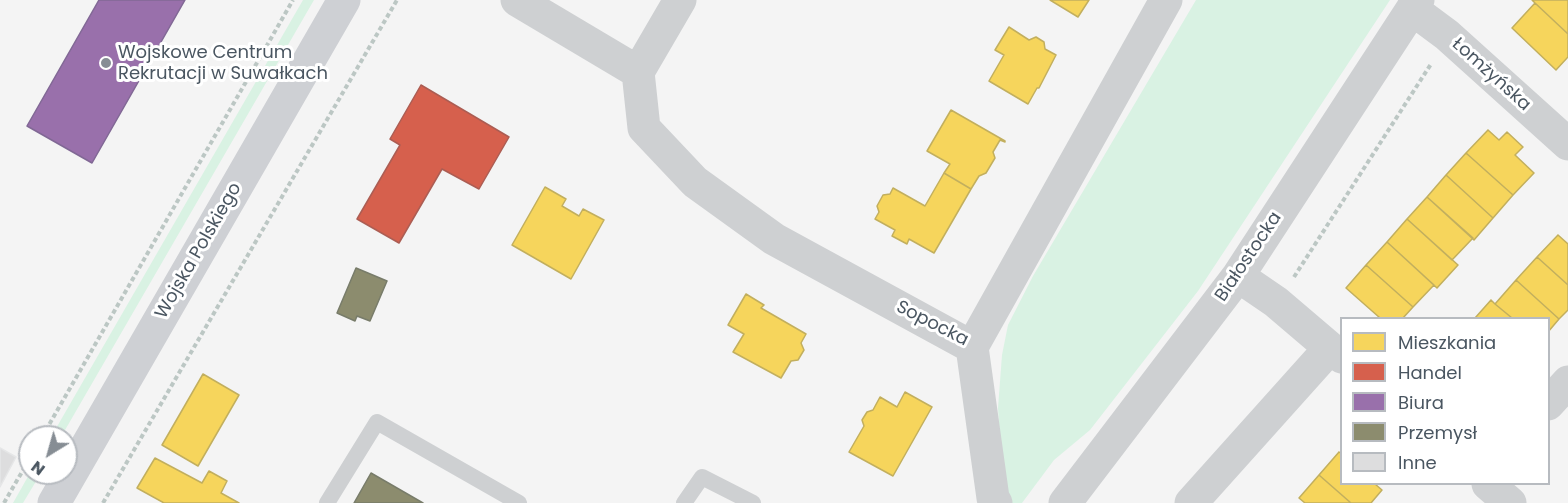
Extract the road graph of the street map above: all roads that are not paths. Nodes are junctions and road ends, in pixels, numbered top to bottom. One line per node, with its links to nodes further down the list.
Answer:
1 (344, 0): 14 (street, Wojska Polskiego)
2 (517, 0): 6 (street)
3 (680, 0): 6 (street)
4 (1166, 0): 9 (street, Sopocka)
5 (1415, 5): 7 (street, Łomżyńska); 8 (street, Białostocka)
6 (638, 72): 9 (street, Sopocka)
7 (1568, 144)
8 (1238, 276): 10 (street); 20 (street, Białostocka)
9 (972, 347): 19 (street)
10 (1336, 352): 21 (street)
11 (1568, 382): 12 (street)
12 (1550, 402)
13 (1490, 485): 22 (street)
14 (54, 503)
15 (327, 503): 16 (lane)
16 (519, 503)
17 (684, 503): 18 (lane)
18 (753, 503)
19 (996, 503)
20 (1065, 503)
21 (1191, 503)
22 (1510, 503)

